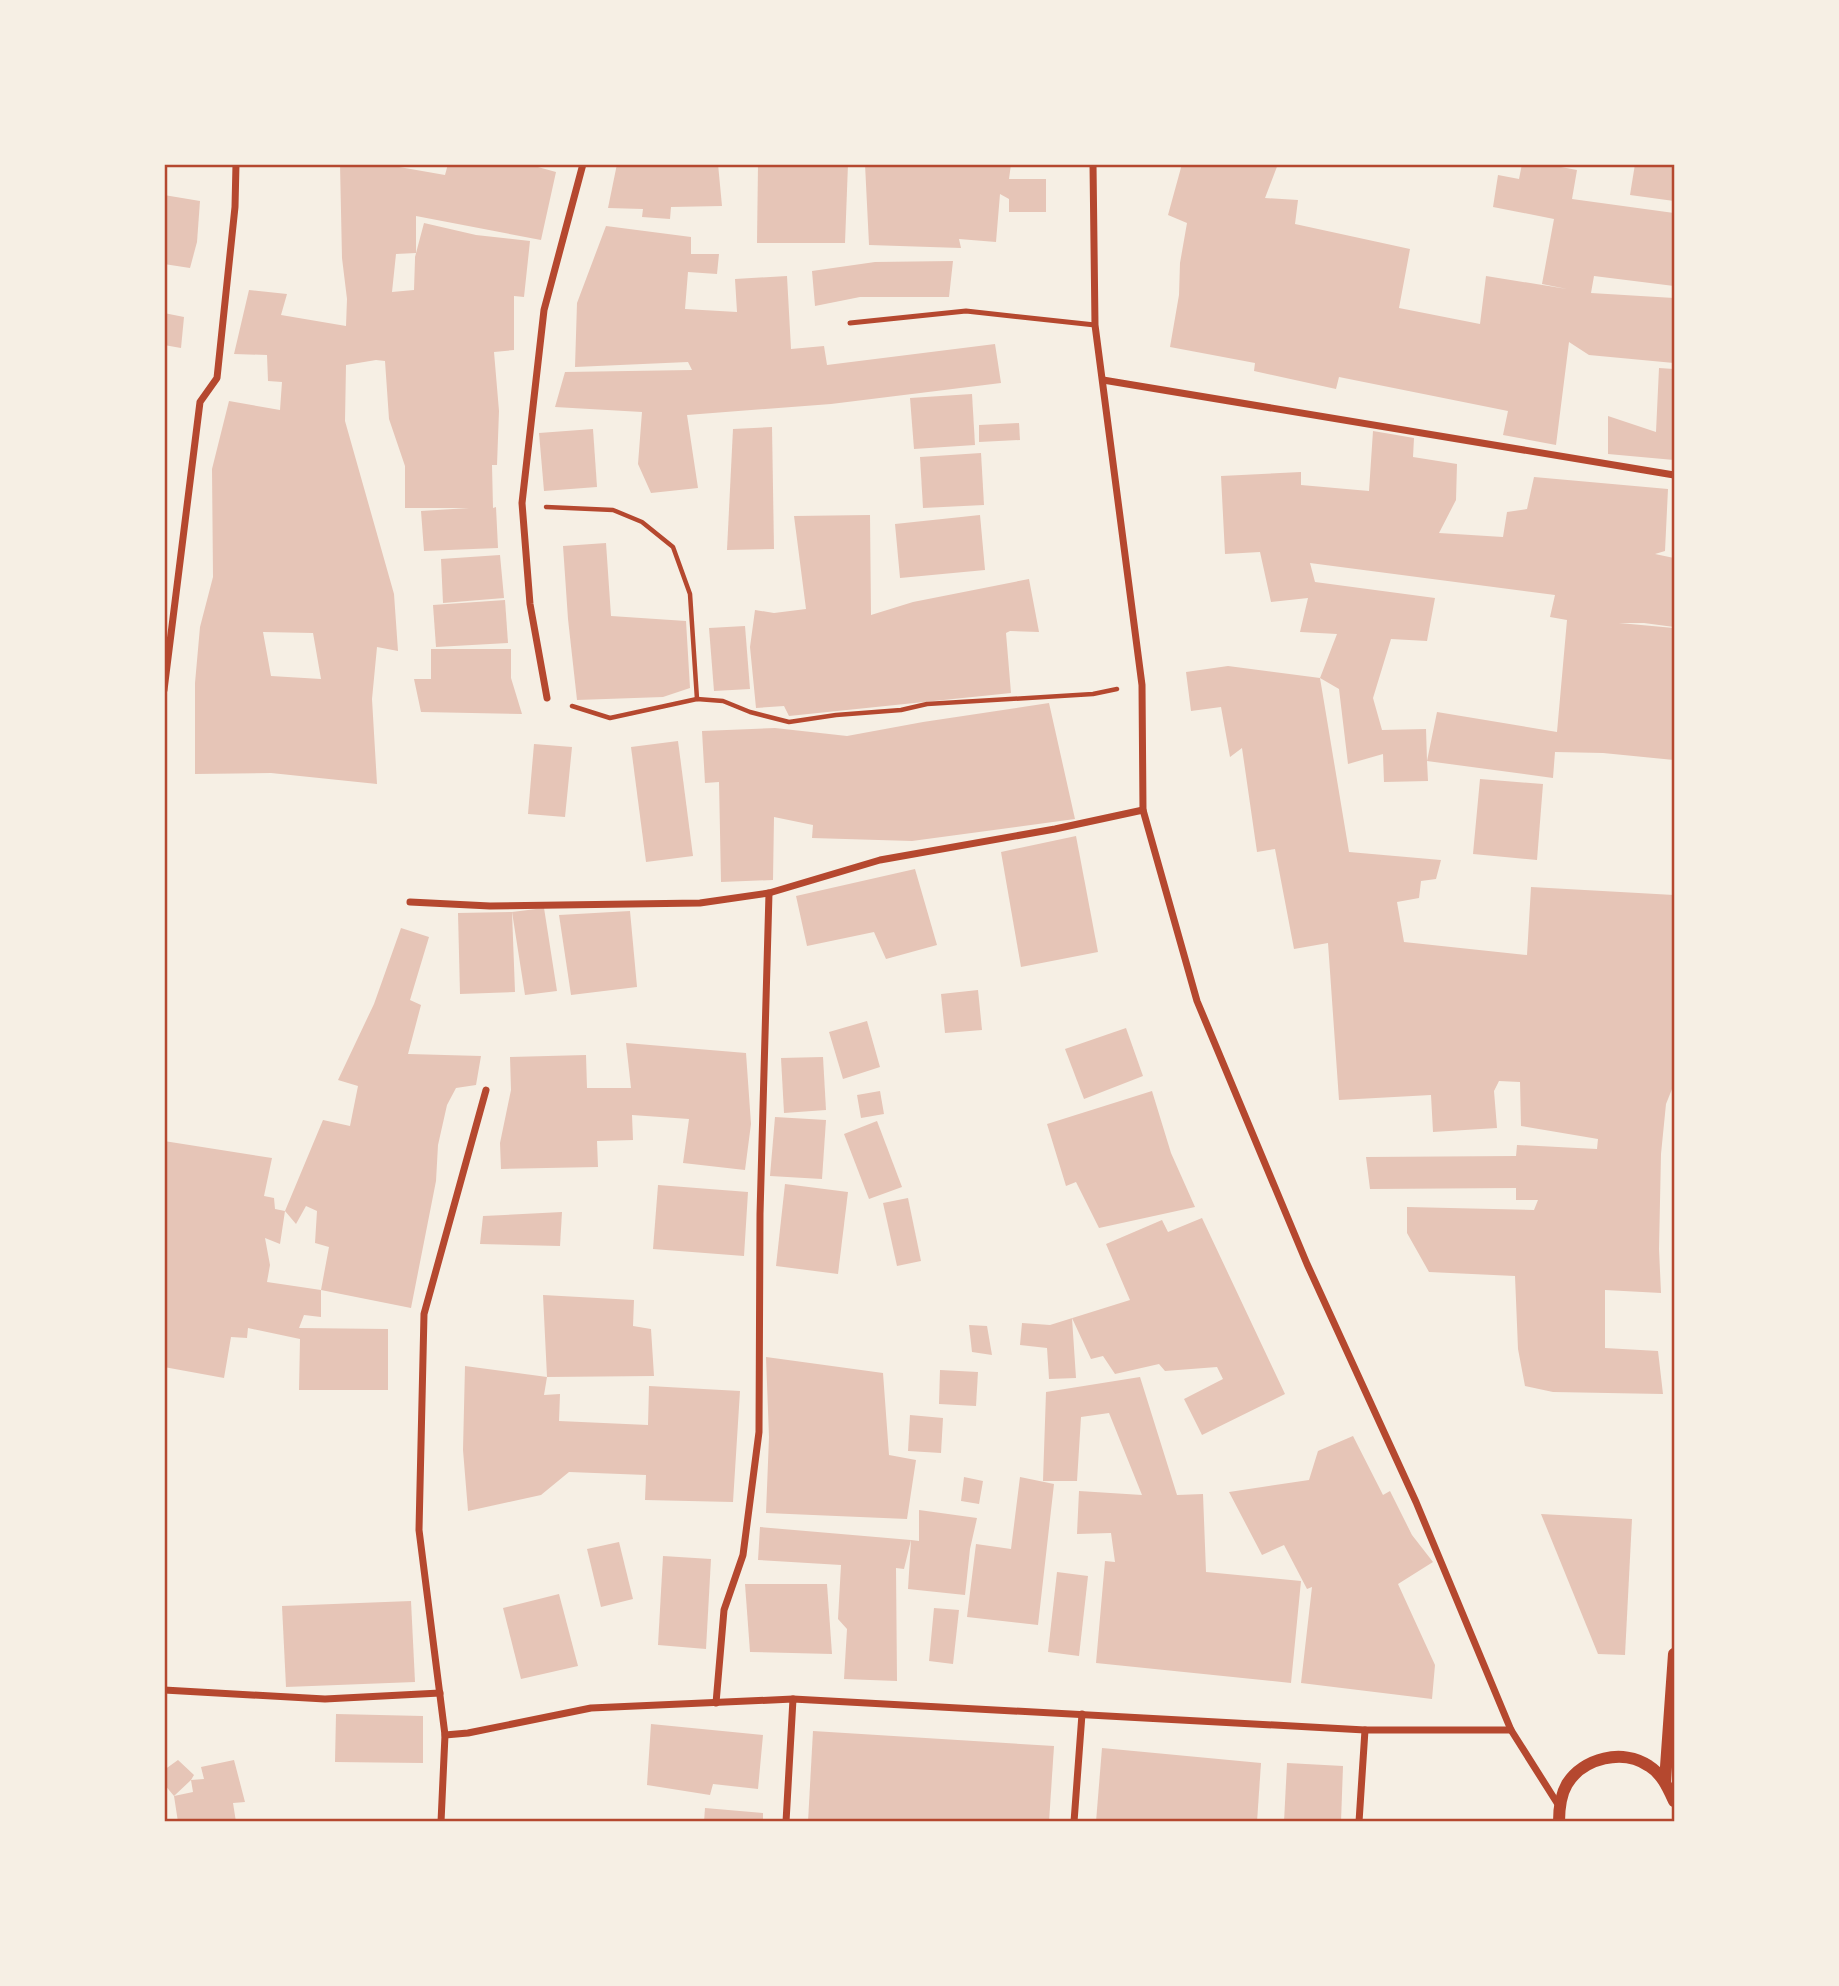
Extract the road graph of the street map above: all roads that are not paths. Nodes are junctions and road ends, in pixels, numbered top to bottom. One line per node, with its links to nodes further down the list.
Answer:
1 (236, 164): 8 (street)
2 (583, 164): 9 (street)
3 (1093, 164): 5 (street)
4 (850, 323): 5 (lane)
5 (1095, 325): 6 (street)
6 (1103, 380): 7 (street); 10 (street)
7 (1675, 475)
8 (164, 690)
9 (547, 698)
10 (1143, 810): 11 (street); 21 (street)
11 (769, 893): 12 (street); 18 (street)
12 (410, 902)
13 (486, 1090): 16 (street)
14 (1675, 1654): 23 (street)
15 (164, 1690): 16 (street)
16 (440, 1693): 22 (street)
17 (793, 1699): 18 (street); 19 (street); 27 (street)
18 (716, 1703): 22 (street)
19 (1082, 1714): 20 (street); 28 (street)
20 (1365, 1730): 21 (street); 29 (street)
21 (1511, 1730): 25 (street)
22 (445, 1735): 26 (street)
23 (1665, 1781): 24 (street); 25 (street)
24 (1675, 1801)
25 (1559, 1806): 30 (street)
26 (441, 1822)
27 (786, 1822)
28 (1074, 1822)
29 (1359, 1822)
30 (1559, 1822)

